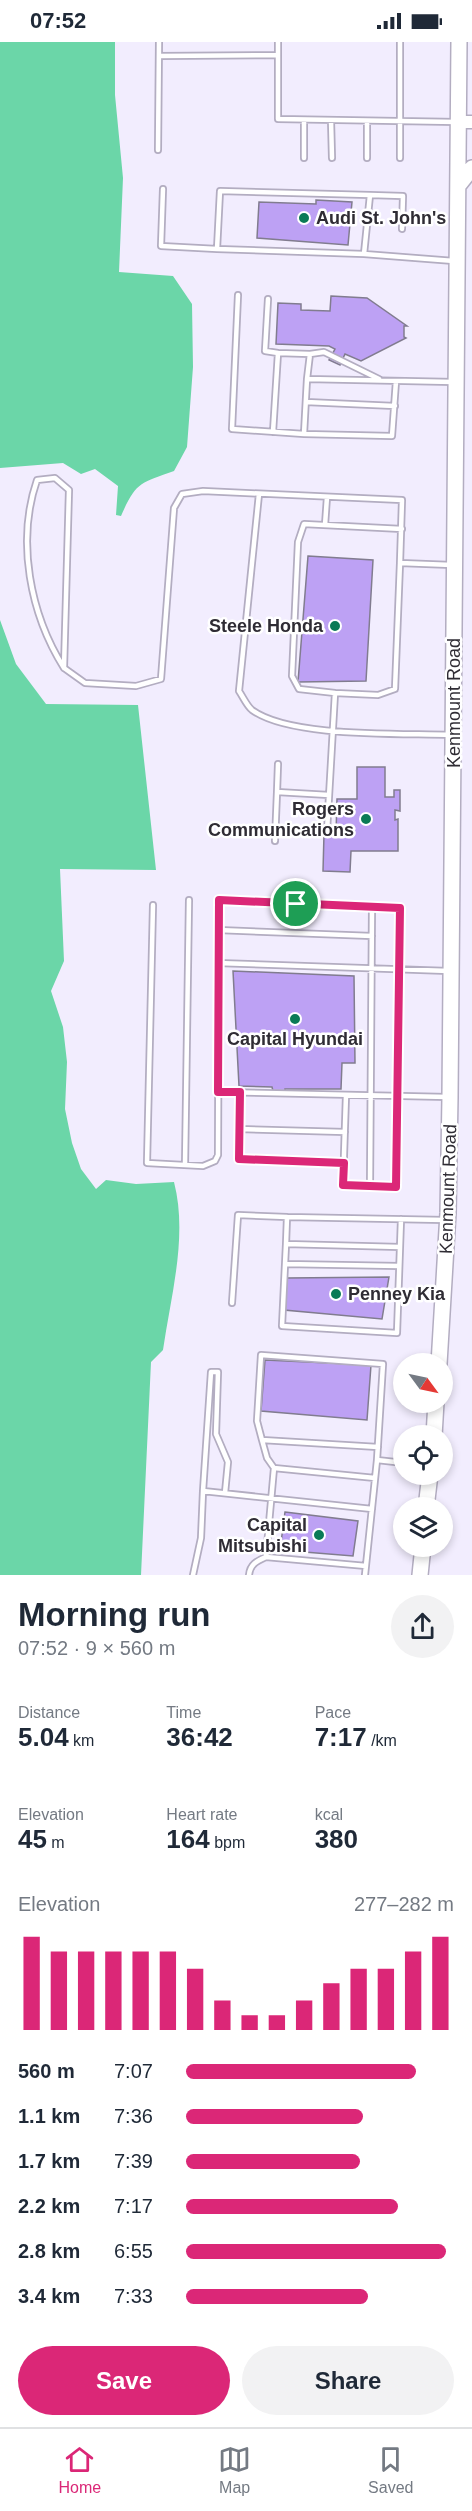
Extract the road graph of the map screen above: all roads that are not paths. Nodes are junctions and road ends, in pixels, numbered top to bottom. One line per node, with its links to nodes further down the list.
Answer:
1 (159, 42): 6 (lane)
2 (278, 42): 5 (lane)
3 (400, 42): 12 (lane)
4 (459, 42): 7 (main road, Kenmount Road)
5 (278, 55): 6 (lane); 9 (lane)
6 (159, 56): 14 (lane)
7 (459, 65): 8 (main road); 13 (main road, Kenmount Road)
8 (472, 81)
9 (304, 120): 10 (lane); 15 (lane)
10 (331, 120): 11 (lane); 16 (lane)
11 (367, 121): 12 (lane); 17 (lane)
12 (401, 122): 13 (lane); 18 (lane)
13 (465, 122): 20 (main road, Kenmount Road)
14 (158, 150)
15 (304, 158)
16 (332, 158)
17 (367, 158)
18 (400, 158)
19 (472, 168): 20 (main road)
20 (458, 186): 26 (main road, Kenmount Road)
21 (163, 189): 24 (lane)
22 (370, 195): 23 (lane); 24 (lane); 25 (lane)
23 (402, 229)
24 (217, 249): 25 (lane)
25 (364, 254): 26 (lane)
26 (457, 261): 34 (main road, Kenmount Road)
27 (238, 295): 37 (lane)
28 (268, 299): 29 (lane)
29 (278, 353): 30 (lane); 37 (lane)
30 (310, 354): 31 (lane); 32 (lane)
31 (307, 379): 32 (lane); 35 (lane)
32 (381, 381): 33 (lane)
33 (396, 381): 34 (lane); 36 (lane)
34 (456, 382): 44 (main road, Kenmount Road)
35 (306, 402): 36 (lane); 38 (lane)
36 (395, 406): 38 (lane)
37 (273, 432): 38 (lane)
38 (304, 434)
39 (259, 494): 40 (lane); 45 (lane); 47 (lane)
40 (327, 497): 41 (lane); 42 (lane)
41 (325, 525): 42 (lane); 46 (lane)
42 (402, 529): 43 (lane)
43 (400, 563): 44 (lane); 46 (lane)
44 (455, 565): 48 (main road, Kenmount Road)
45 (64, 668): 45 (lane)
46 (335, 693): 47 (lane)
47 (333, 730): 48 (lane); 51 (lane)
48 (454, 735): 62 (main road, Kenmount Road)
49 (278, 764): 50 (lane)
50 (277, 792): 51 (lane); 53 (lane)
51 (329, 795): 52 (lane)
52 (327, 831)
53 (275, 841)
54 (189, 900): 72 (lane)
55 (153, 905): 72 (lane)
56 (372, 907): 57 (lane); 58 (lane); 61 (lane)
57 (218, 930): 58 (lane); 59 (lane)
58 (372, 936): 60 (lane)
59 (217, 963): 60 (lane); 63 (lane)
60 (371, 968): 61 (lane); 66 (lane)
61 (399, 969): 62 (lane); 67 (lane)
62 (452, 971): 68 (main road, Kenmount Road)
63 (218, 1092): 64 (lane); 72 (lane)
64 (240, 1092): 65 (lane); 69 (lane)
65 (346, 1095): 66 (lane); 70 (lane)
66 (370, 1095): 67 (lane); 73 (lane)
67 (399, 1096): 68 (lane); 73 (lane)
68 (450, 1097): 76 (main road, Kenmount Road)
69 (239, 1129): 70 (lane); 71 (lane)
70 (345, 1132): 71 (lane)
71 (344, 1163): 73 (lane)
72 (185, 1165)
73 (370, 1186)
74 (287, 1216): 75 (lane); 77 (lane); 81 (lane)
75 (401, 1219): 76 (lane); 78 (lane)
76 (447, 1220): 82 (main road, Kenmount Road)
77 (286, 1244): 78 (lane); 79 (lane)
78 (400, 1247): 80 (lane)
79 (285, 1264): 80 (lane); 80 (lane)
80 (399, 1266)
81 (232, 1303)
82 (440, 1353)
83 (262, 1440): 84 (lane); 84 (lane); 87 (lane)
84 (378, 1447): 85 (lane)
85 (377, 1460): 86 (lane); 88 (lane)
86 (393, 1462)
87 (274, 1467): 88 (lane); 91 (lane)
88 (375, 1478): 92 (lane)
89 (203, 1491): 90 (lane); 90 (lane); 96 (lane)
90 (225, 1493): 91 (lane)
91 (271, 1498): 92 (lane); 93 (lane)
92 (372, 1509): 95 (lane)
93 (266, 1557): 95 (lane); 97 (lane)
94 (422, 1557): 99 (main road)
95 (366, 1566): 98 (lane)
96 (193, 1575)
97 (249, 1575)
98 (365, 1575)
99 (420, 1575)

